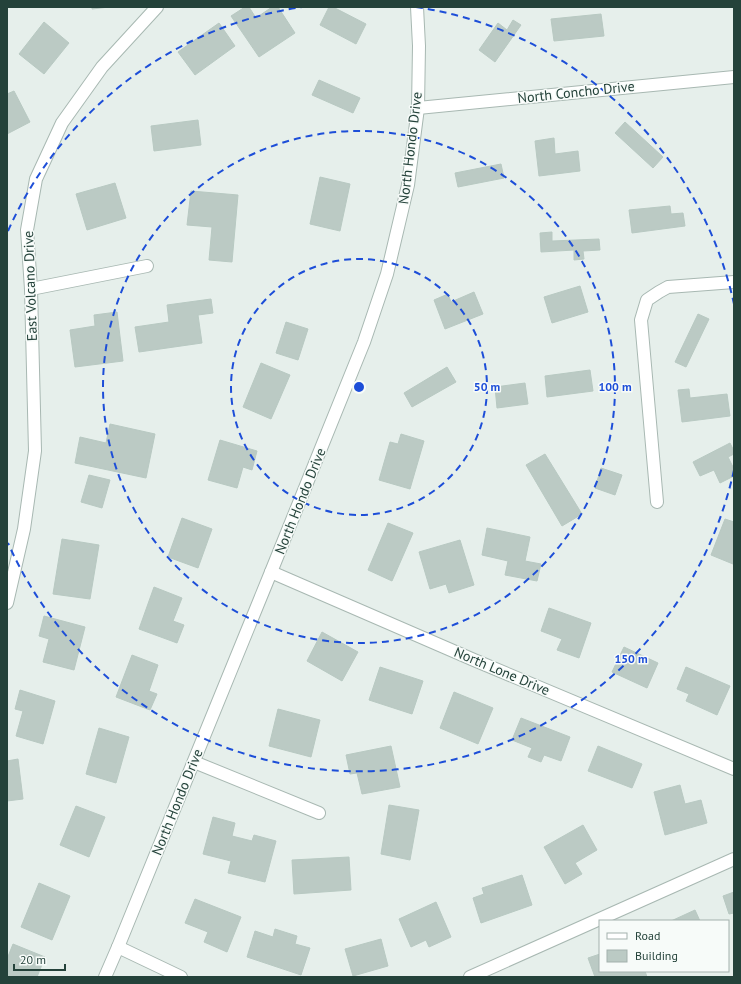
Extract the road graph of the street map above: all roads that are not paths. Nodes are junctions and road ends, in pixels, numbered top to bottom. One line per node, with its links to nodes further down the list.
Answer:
1 (157, 7): 7 (street, East Volcano Drive)
2 (417, 7): 4 (street, North Hondo Drive)
3 (734, 77): 4 (street, North Concho Drive)
4 (418, 108): 9 (street, North Hondo Drive)
5 (147, 266): 7 (street)
6 (734, 282): 8 (street)
7 (31, 289): 10 (street, East Volcano Drive)
8 (657, 502)
9 (271, 572): 11 (street, North Hondo Drive); 12 (street, North Lone Drive)
10 (7, 603)
11 (194, 762): 13 (street); 15 (street, North Hondo Drive)
12 (734, 769)
13 (319, 813)
14 (734, 859): 18 (street)
15 (118, 947): 16 (street, North Hondo Drive); 17 (street)
16 (105, 977)
17 (181, 977)
18 (470, 977)

